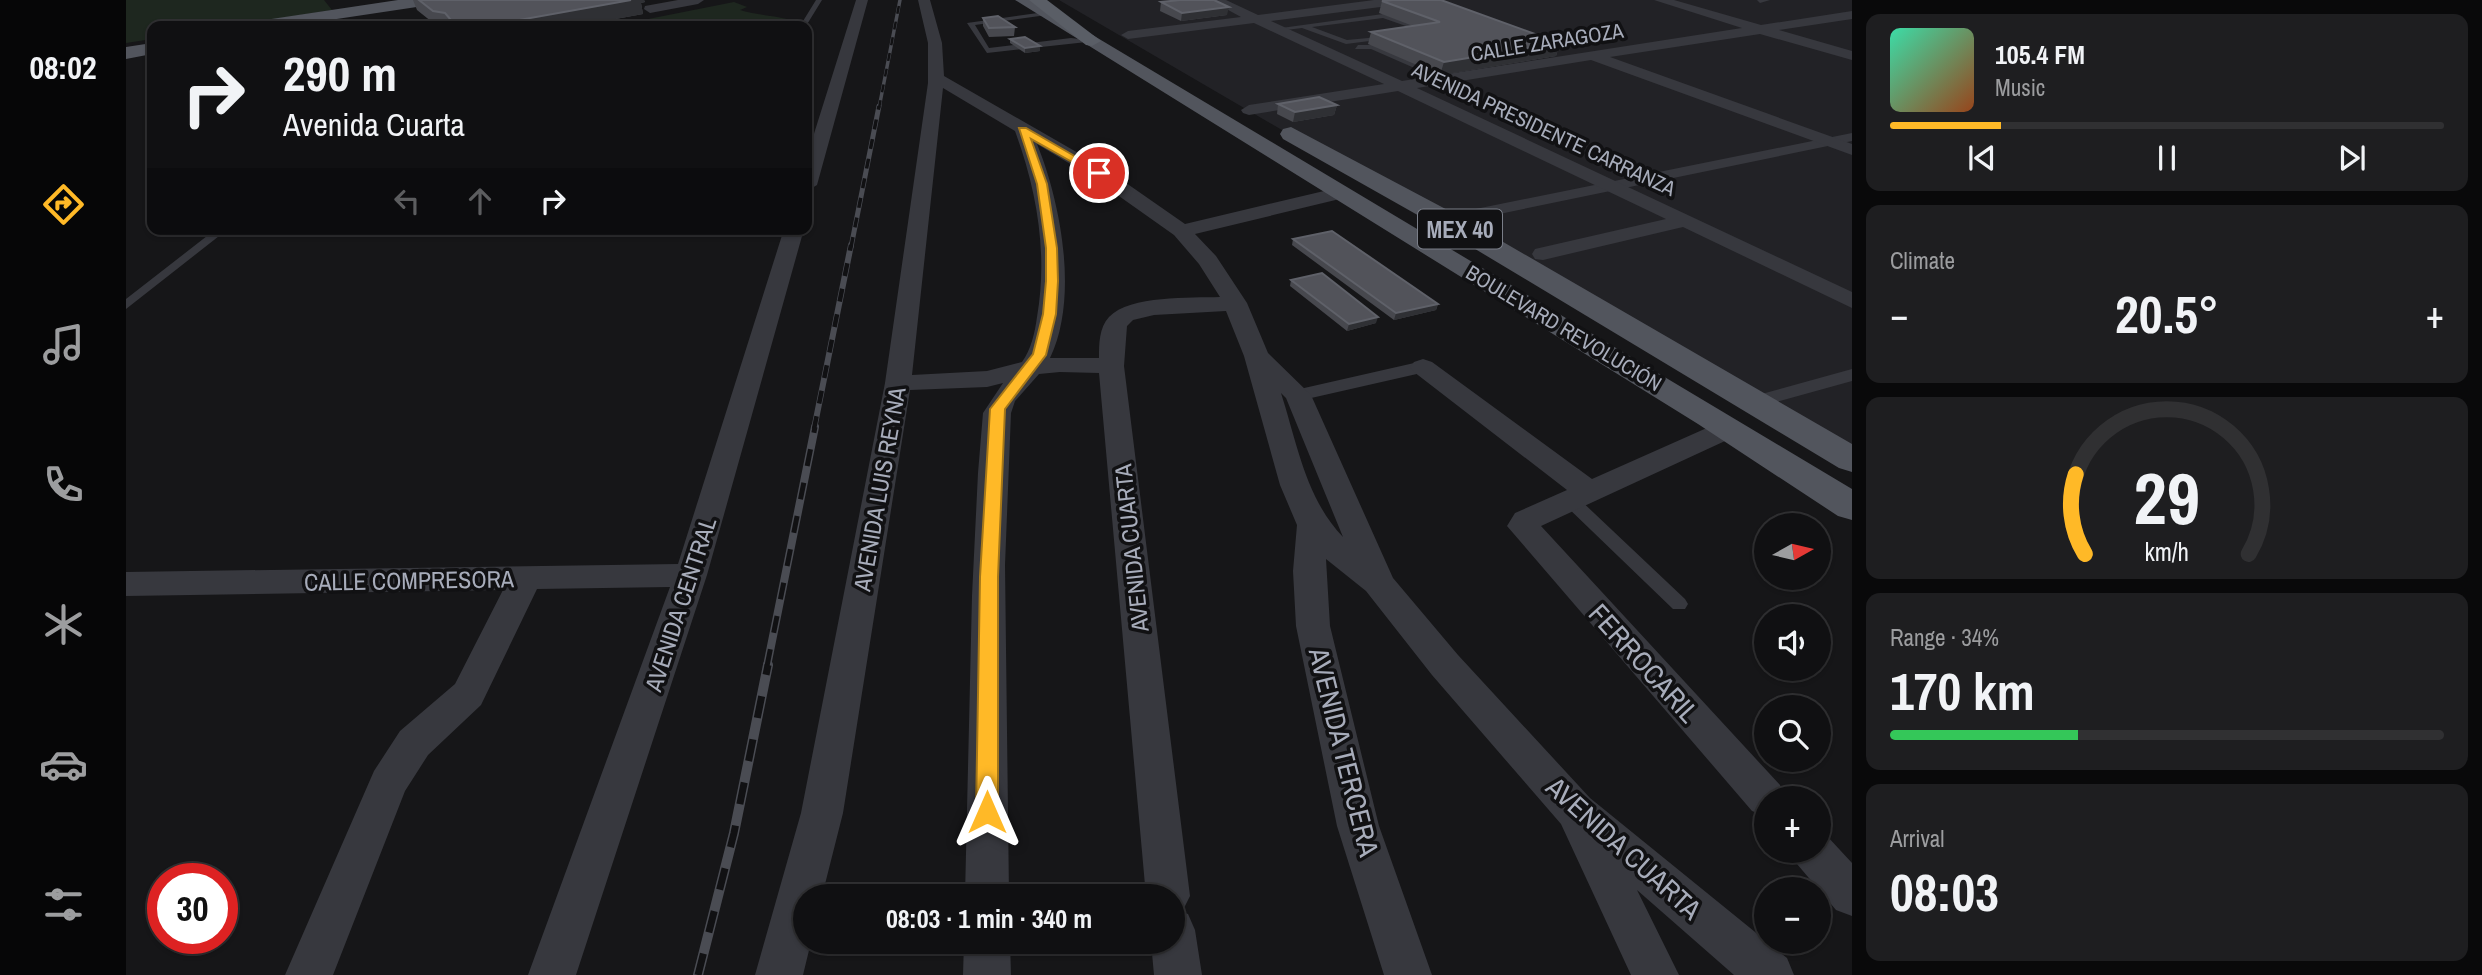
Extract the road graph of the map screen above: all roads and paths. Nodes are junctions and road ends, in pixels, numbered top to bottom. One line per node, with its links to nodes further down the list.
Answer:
1 (418, 0): 15 (main road)
2 (430, 0): 15 (main road)
3 (451, 0): 20 (main road)
4 (698, 0): 14 (street)
5 (819, 0): 21 (lane)
6 (862, 0): 48 (street)
7 (923, 0): 40 (street, AVENIDA LUIS REYNA)
8 (1023, 0): 13 (main road, BOULEVARD REVOLUCIÓN)
9 (1068, 0): 28 (main road, MEX 40)
10 (1216, 0): 17 (street, AVENIDA PRESIDENTE CARRANZA)
11 (1404, 0): 17 (street)
12 (1660, 0): 26 (street)
13 (1046, 5): 30 (main road, BOULEVARD REVOLUCIÓN); 30 (lane); 37 (main road)
14 (650, 9)
15 (347, 12): 19 (main road)
16 (1852, 15): 26 (street, CALLE ZARAGOZA)
17 (1256, 19): 25 (street, AVENIDA PRESIDENTE CARRANZA); 28 (street)
18 (1349, 20): 22 (lane); 23 (lane); 29 (lane)
19 (290, 21)
20 (319, 21)
21 (806, 21)
22 (1405, 23): 24 (lane); 29 (lane)
23 (1303, 26): 25 (lane); 31 (lane)
24 (1381, 27)
25 (1278, 29): 31 (street, AVENIDA PRESIDENTE CARRANZA)
26 (1761, 30): 38 (street, CALLE ZARAGOZA); 39 (street)
27 (1345, 31): 31 (lane)
28 (1128, 35): 43 (main road, MEX 40)
29 (1391, 37): 31 (lane)
30 (1092, 41): 50 (main road, BOULEVARD REVOLUCIÓN / MEX 40)
31 (1323, 43): 41 (lane); 42 (street, AVENIDA PRESIDENTE CARRANZA)
32 (147, 44): 33 (main road)
33 (126, 47)
34 (1566, 47): 38 (street)
35 (147, 50): 36 (main road)
36 (126, 53)
37 (1147, 54)
38 (1592, 56): 41 (street, CALLE ZARAGOZA); 46 (street)
39 (1852, 56)
40 (939, 79): 44 (street, AVENIDA CUARTA); 65 (street, AVENIDA LUIS REYNA)
41 (1447, 79): 42 (street, CALLE ZARAGOZA)
42 (1400, 86): 43 (street, CALLE ZARAGOZA); 49 (street, AVENIDA PRESIDENTE CARRANZA)
43 (1249, 110): 51 (main road, MEX 40)
44 (1023, 130): 53 (street, AVENIDA CUARTA); 63 (street)
45 (1852, 136): 46 (street)
46 (1829, 141): 47 (street); 49 (street)
47 (1852, 150)
48 (812, 168)
49 (1614, 186): 51 (street); 52 (street, AVENIDA PRESIDENTE CARRANZA)
50 (1341, 193): 53 (street); 68 (main road, BOULEVARD REVOLUCIÓN / MEX 40)
51 (1446, 220): 67 (main road, MEX 40)
52 (1686, 220): 56 (street); 57 (street, AVENIDA PRESIDENTE CARRANZA)
53 (1181, 231): 58 (street, AVENIDA CUARTA)
54 (215, 235): 59 (lane)
55 (792, 235): 73 (street, AVENIDA CENTRAL)
56 (1543, 254)
57 (1852, 301)
58 (1235, 303): 60 (street, AVENIDA CUARTA); 61 (street, AVENIDA CUARTA)
59 (126, 305)
60 (1257, 356): 66 (street, AVENIDA CUARTA); 72 (street, AVENIDA CUARTA)
61 (1111, 366): 63 (street); 82 (street, AVENIDA CUARTA)
62 (1423, 367): 66 (street); 70 (street)
63 (1030, 368): 65 (street); 81 (street)
64 (1852, 375): 67 (street)
65 (898, 383): 88 (street, AVENIDA LUIS REYNA)
66 (1297, 395): 75 (street, AVENIDA CUARTA)
67 (1754, 402): 69 (main road, MEX 40)
68 (1728, 429): 70 (street); 71 (main road, BOULEVARD REVOLUCIÓN / MEX 40)
69 (1852, 460)
70 (1580, 496): 77 (lane); 78 (street, FERROCARIL)
71 (1852, 507)
72 (1313, 525): 75 (street, AVENIDA CUARTA); 91 (street, AVENIDA TERCERA)
73 (691, 575): 74 (street, CALLE COMPRESORA); 87 (street, AVENIDA CENTRAL)
74 (525, 579): 76 (street, CALLE COMPRESORA); 86 (street)
75 (1378, 583): 79 (street, AVENIDA CUARTA)
76 (126, 584)
77 (1679, 604)
78 (1754, 786)
79 (1575, 811): 92 (street); 93 (street, AVENIDA CUARTA)
80 (1824, 863): 83 (street)
81 (987, 884)
82 (1167, 884)
83 (1852, 895)
84 (987, 954): 89 (street)
85 (1175, 954): 90 (street)
86 (309, 975)
87 (552, 975)
88 (779, 975)
89 (987, 975)
90 (1178, 975)
91 (1408, 975)
92 (1655, 975)
93 (1770, 975)

